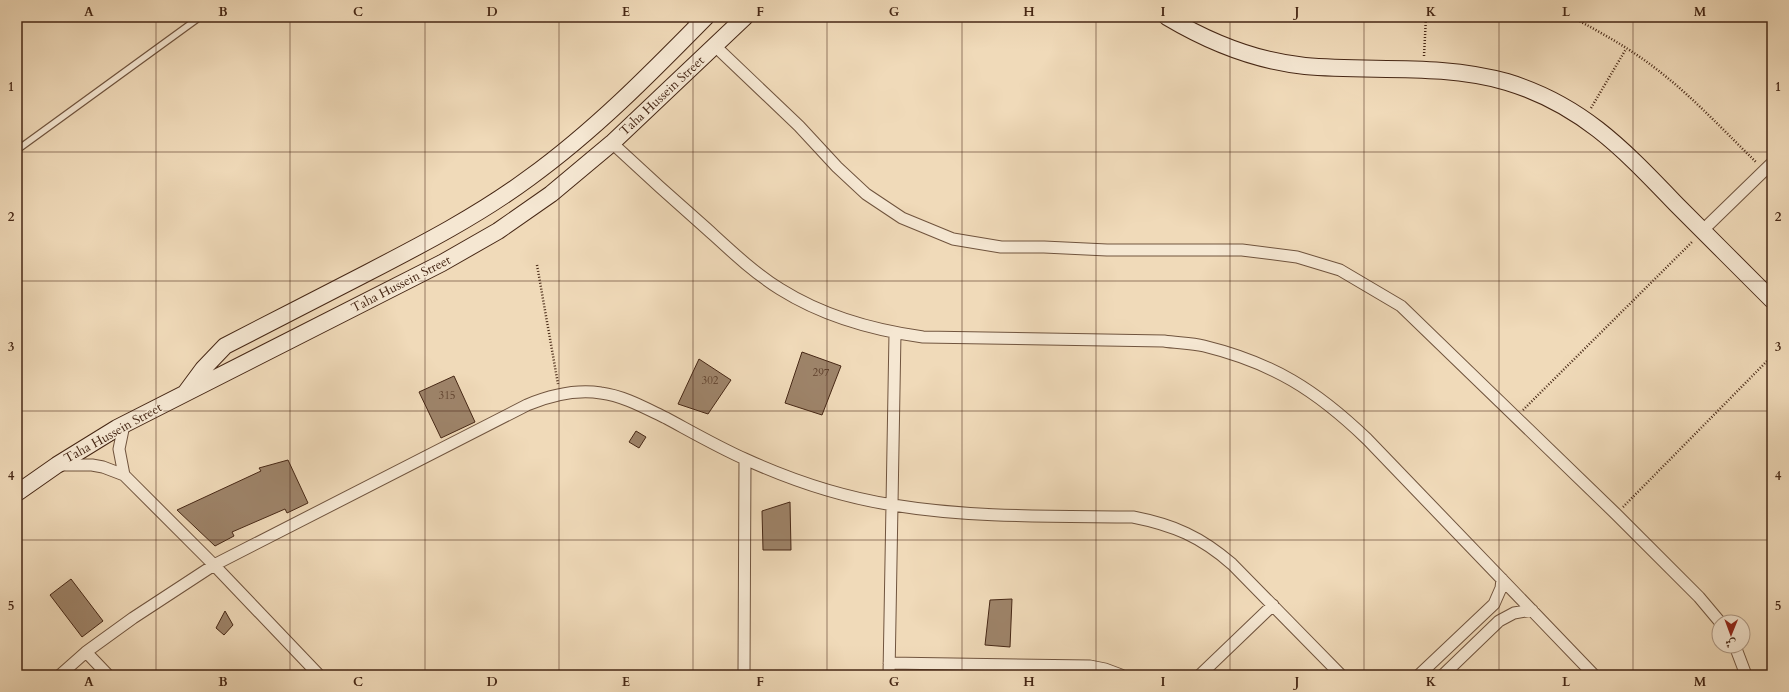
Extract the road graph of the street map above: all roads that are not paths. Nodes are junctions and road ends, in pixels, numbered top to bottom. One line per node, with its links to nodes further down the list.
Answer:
1 (200, 17): 7 (lane)
2 (745, 17): 5 (main road, Taha Hussein Street)
3 (1167, 17): 9 (main road)
4 (697, 20): 12 (main road, Taha Hussein Street)
5 (715, 46): 6 (main road, Taha Hussein Street); 23 (street)
6 (612, 144): 11 (street); 12 (main road, Taha Hussein Street)
7 (17, 150)
8 (1768, 167): 9 (street)
9 (1703, 230): 10 (main road)
10 (1772, 300)
11 (895, 333): 18 (street); 20 (street)
12 (184, 395): 13 (main road, Taha Hussein Street)
13 (124, 425): 15 (main road, Taha Hussein Street); 16 (street)
14 (745, 459): 18 (street); 19 (street); 30 (street)
15 (56, 465): 16 (street); 17 (main road, Taha Hussein Street)
16 (124, 476): 19 (street)
17 (17, 493)
18 (892, 505): 21 (street); 26 (street)
19 (214, 565): 24 (street); 29 (street)
20 (1502, 579): 22 (street); 35 (street)
21 (1273, 605): 33 (street); 34 (street)
22 (1532, 610): 36 (street); 37 (street)
23 (1713, 614)
24 (86, 652): 27 (street); 28 (street)
25 (1738, 654): 38 (street)
26 (889, 663): 31 (street); 32 (street)
27 (60, 675)
28 (108, 675)
29 (319, 675)
30 (744, 675)
31 (889, 675)
32 (1121, 675)
33 (1200, 675)
34 (1341, 675)
35 (1419, 675)
36 (1443, 675)
37 (1594, 675)
38 (1746, 675)

